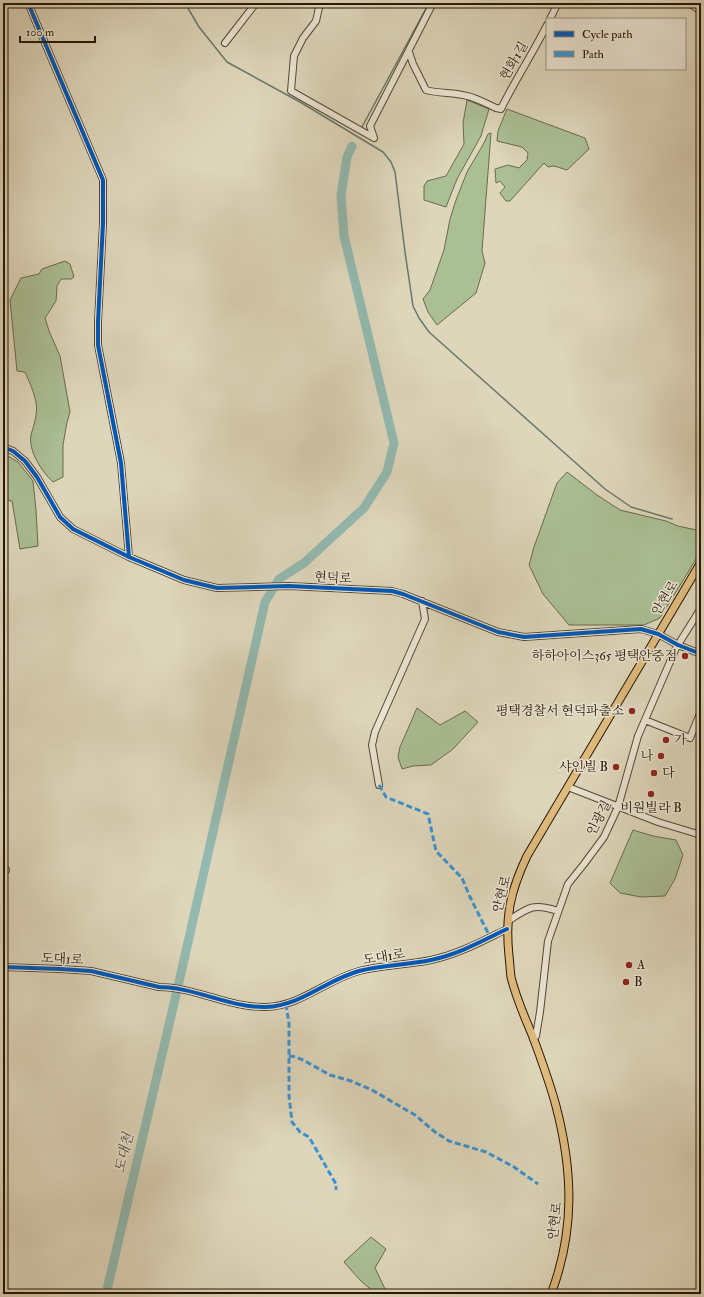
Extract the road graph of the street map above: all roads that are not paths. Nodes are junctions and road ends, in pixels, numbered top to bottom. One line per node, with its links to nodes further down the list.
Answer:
1 (28, 3): 13 (street)
2 (256, 3): 10 (street)
3 (320, 3): 11 (street)
4 (433, 3): 11 (street)
5 (558, 3): 8 (street)
6 (689, 3): 7 (street)
7 (701, 11)
8 (550, 18)
9 (546, 27): 11 (street, 현화1길)
10 (225, 43)
11 (408, 52)
12 (3, 447): 13 (street, 현덕로)
13 (129, 557): 15 (street, 현덕로)
14 (701, 562): 17 (main road, 안현로)
15 (422, 601): 17 (street, 현덕로); 22 (street)
16 (701, 608): 18 (street, 인광길)
17 (658, 634): 18 (street, 현덕로); 23 (main road, 안현로)
18 (678, 645): 19 (street, 현덕로); 21 (street, 인광길)
19 (701, 654)
20 (701, 711): 21 (street)
21 (645, 720): 24 (street, 인광길)
22 (379, 784)
23 (568, 787): 24 (street); 27 (main road, 안현로)
24 (618, 807): 25 (street); 26 (street, 인광길)
25 (701, 834)
26 (558, 911): 27 (street); 30 (street, 인광길)
27 (508, 921): 28 (main road, 안현로)
28 (507, 929): 29 (street, 도대1로); 30 (main road, 안현로)
29 (3, 967)
30 (534, 1039): 31 (main road, 안현로)
31 (551, 1294)

